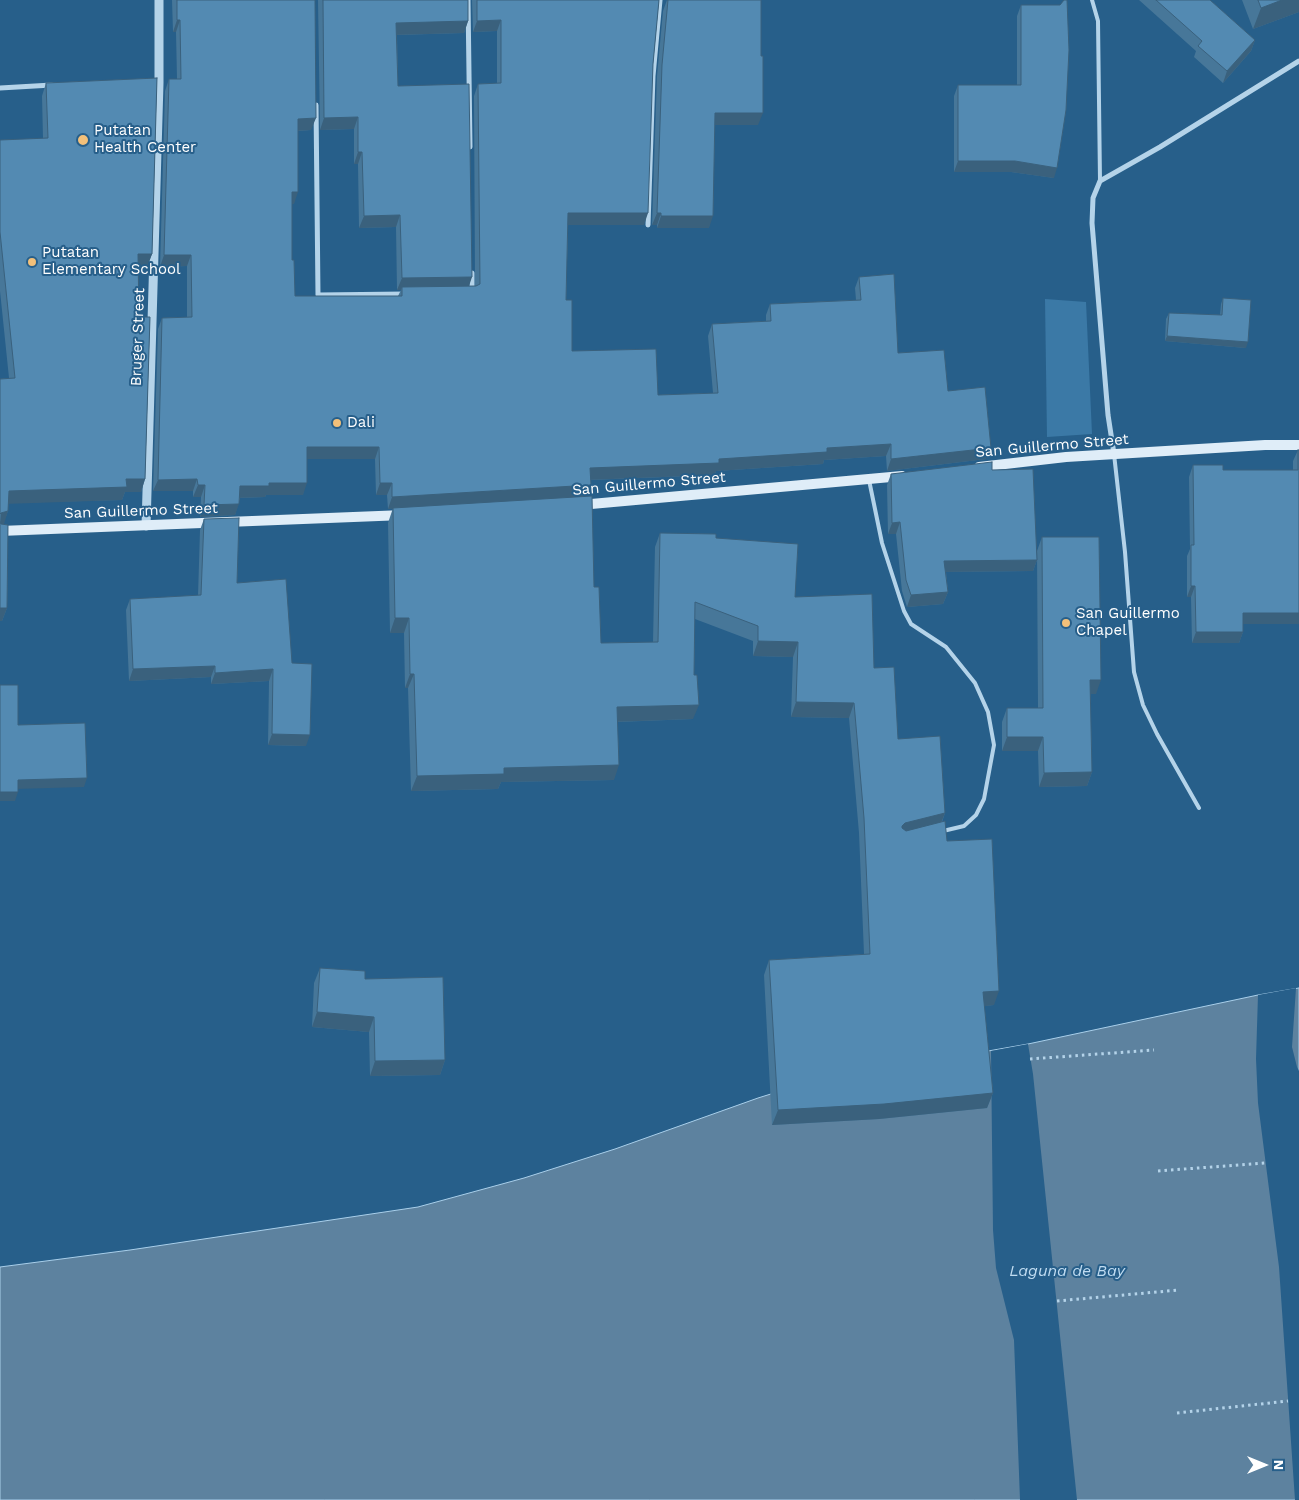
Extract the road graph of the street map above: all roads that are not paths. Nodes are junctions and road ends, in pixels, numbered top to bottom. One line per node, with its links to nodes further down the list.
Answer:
1 (159, 0): 7 (street, Bruger Street)
2 (468, 0): 11 (street)
3 (660, 0): 13 (street)
4 (1092, 0): 12 (lane)
5 (1299, 61): 12 (street)
6 (149, 83): 7 (street)
7 (159, 83): 24 (street, Bruger Street)
8 (60, 85): 9 (street)
9 (0, 88)
10 (315, 98): 15 (street)
11 (470, 156)
12 (1100, 181): 18 (street)
13 (648, 225)
14 (472, 264): 16 (street)
15 (414, 294)
16 (462, 294)
17 (1299, 445): 18 (main road, San Guillermo Street)
18 (1114, 454): 19 (main road, San Guillermo Street); 26 (lane)
19 (967, 468)
20 (908, 475): 21 (main road, San Guillermo Street)
21 (869, 480): 22 (main road, San Guillermo Street); 27 (lane)
22 (570, 506)
23 (414, 514): 24 (main road, San Guillermo Street)
24 (146, 526): 25 (main road, San Guillermo Street)
25 (0, 531)
26 (1199, 808)
27 (936, 833)

